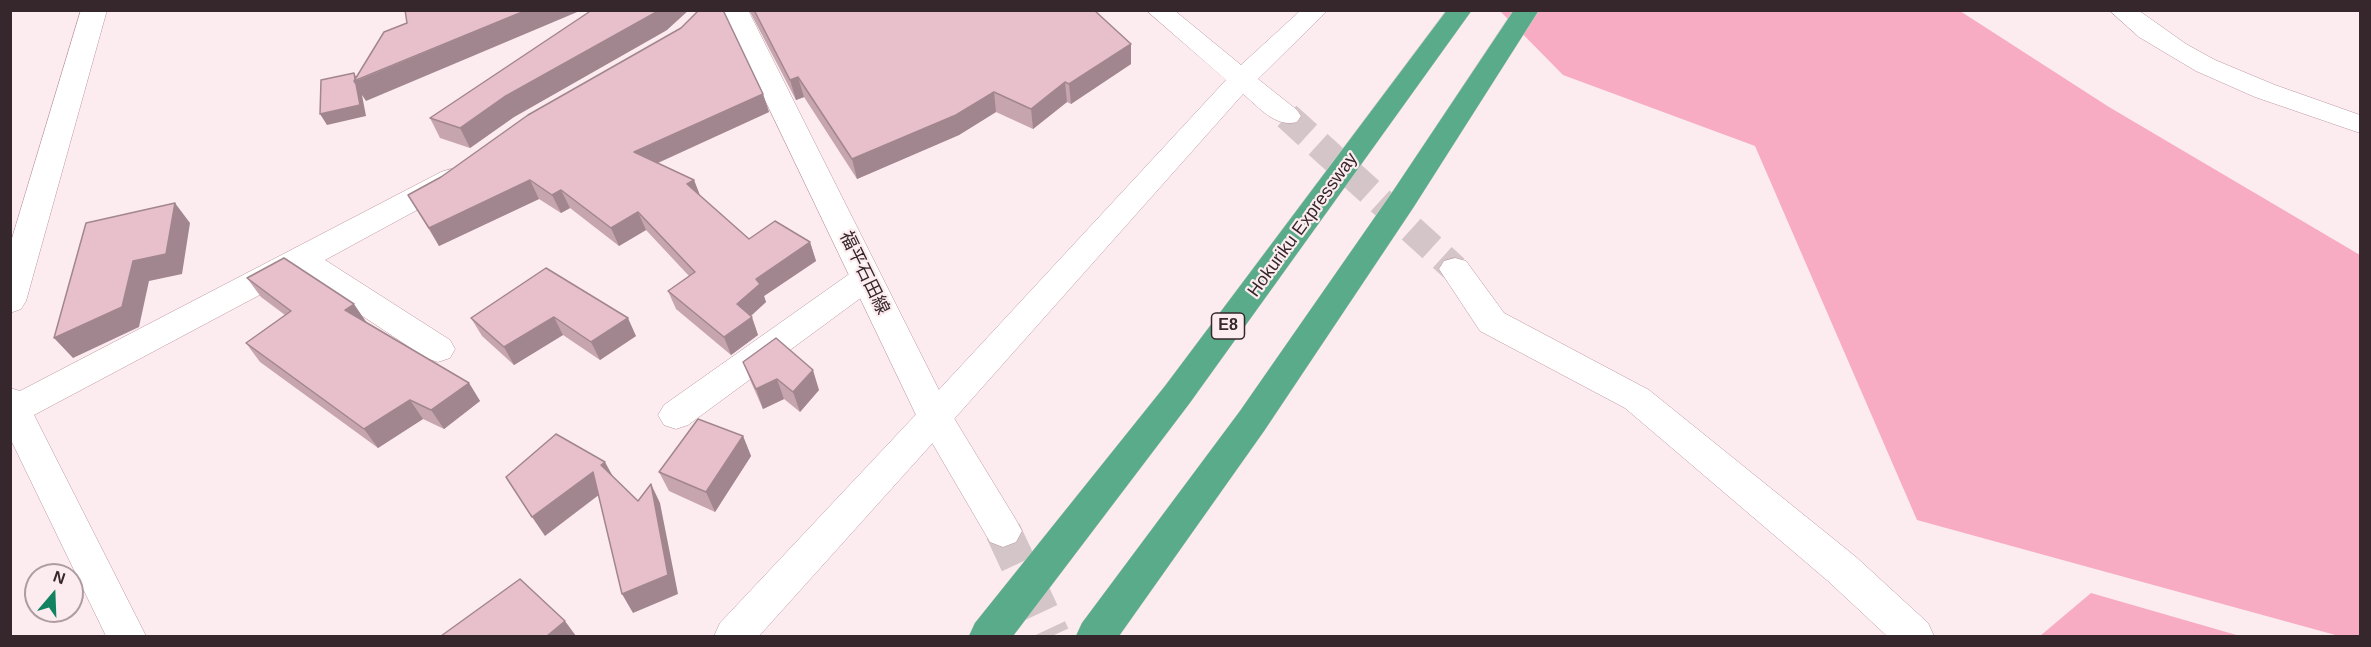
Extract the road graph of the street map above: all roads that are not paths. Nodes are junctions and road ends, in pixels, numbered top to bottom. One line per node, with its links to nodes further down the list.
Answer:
1 (94, 10): 15 (street)
2 (735, 10): 14 (street, 福平石田線)
3 (1158, 10): 8 (street)
4 (1316, 10): 8 (street)
5 (1460, 10): 23 (highway, Hokuriku Expressway / E8)
6 (1527, 10): 24 (highway)
7 (2121, 10): 10 (street)
8 (1241, 80): 9 (street); 19 (street)
9 (1287, 116)
10 (2361, 124)
11 (477, 159): 12 (street)
12 (301, 260): 16 (street); 17 (street)
13 (1455, 269): 25 (street)
14 (866, 278): 18 (street); 19 (street, 福平石田線)
15 (10, 301)
16 (438, 349)
17 (13, 405): 21 (street)
18 (675, 415)
19 (935, 417): 20 (street, 福平石田線); 22 (street)
20 (1003, 531)
21 (126, 636)
22 (734, 636)
23 (989, 636)
24 (1096, 636)
25 (1914, 636)

